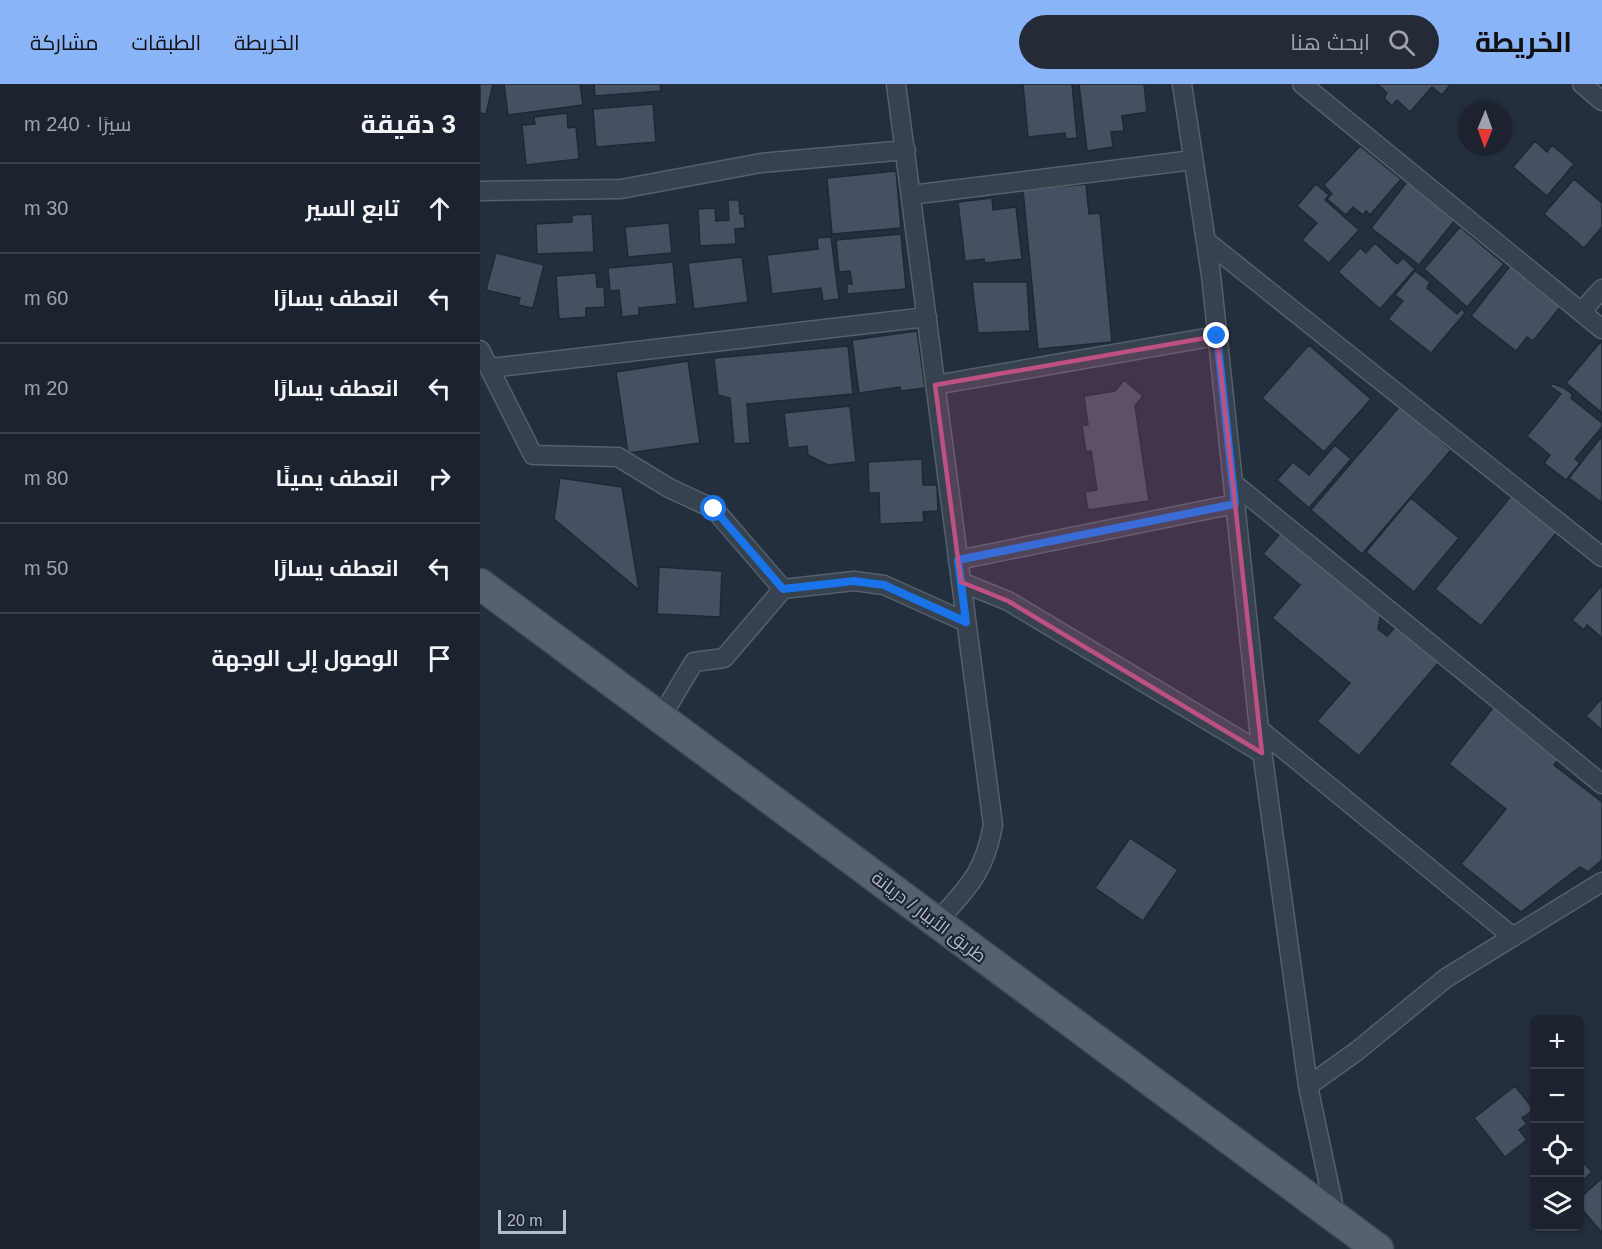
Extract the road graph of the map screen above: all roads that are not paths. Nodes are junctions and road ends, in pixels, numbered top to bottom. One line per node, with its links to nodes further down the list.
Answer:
1 (896, 84): 6 (street)
2 (1182, 84): 7 (street)
3 (1302, 84): 12 (street)
4 (1582, 84): 5 (street)
5 (1602, 101)
6 (906, 150): 8 (street); 9 (street)
7 (1193, 160): 9 (street); 10 (street)
8 (480, 191)
9 (911, 195): 13 (street)
10 (1206, 241): 15 (street); 21 (street)
11 (1602, 289): 12 (street)
12 (1581, 312): 14 (street)
13 (927, 316): 17 (street); 18 (street)
14 (1602, 329)
15 (1217, 336): 18 (street); 19 (street)
16 (480, 350): 17 (street)
17 (491, 368): 25 (street)
18 (935, 385): 22 (street)
19 (1233, 483): 20 (street); 30 (street)
20 (1235, 504): 22 (street); 28 (street)
21 (1602, 557)
22 (958, 560): 23 (street)
23 (961, 582): 26 (street); 29 (street)
24 (480, 584): 27 (main road, طريق الأبيار / دريانة)
25 (783, 589): 26 (street); 27 (street)
26 (966, 622): 32 (street)
27 (661, 717): 32 (main road, طريق الأبيار / دريانة)
28 (1259, 729): 29 (street); 33 (street)
29 (1262, 753): 34 (street)
30 (1602, 784)
31 (1602, 882): 33 (street)
32 (936, 923): 35 (main road, طريق الأبيار / دريانة)
33 (1513, 937): 34 (street)
34 (1308, 1086): 35 (street)
35 (1336, 1218): 36 (main road, طريق الأبيار / دريانة)
36 (1378, 1249)

